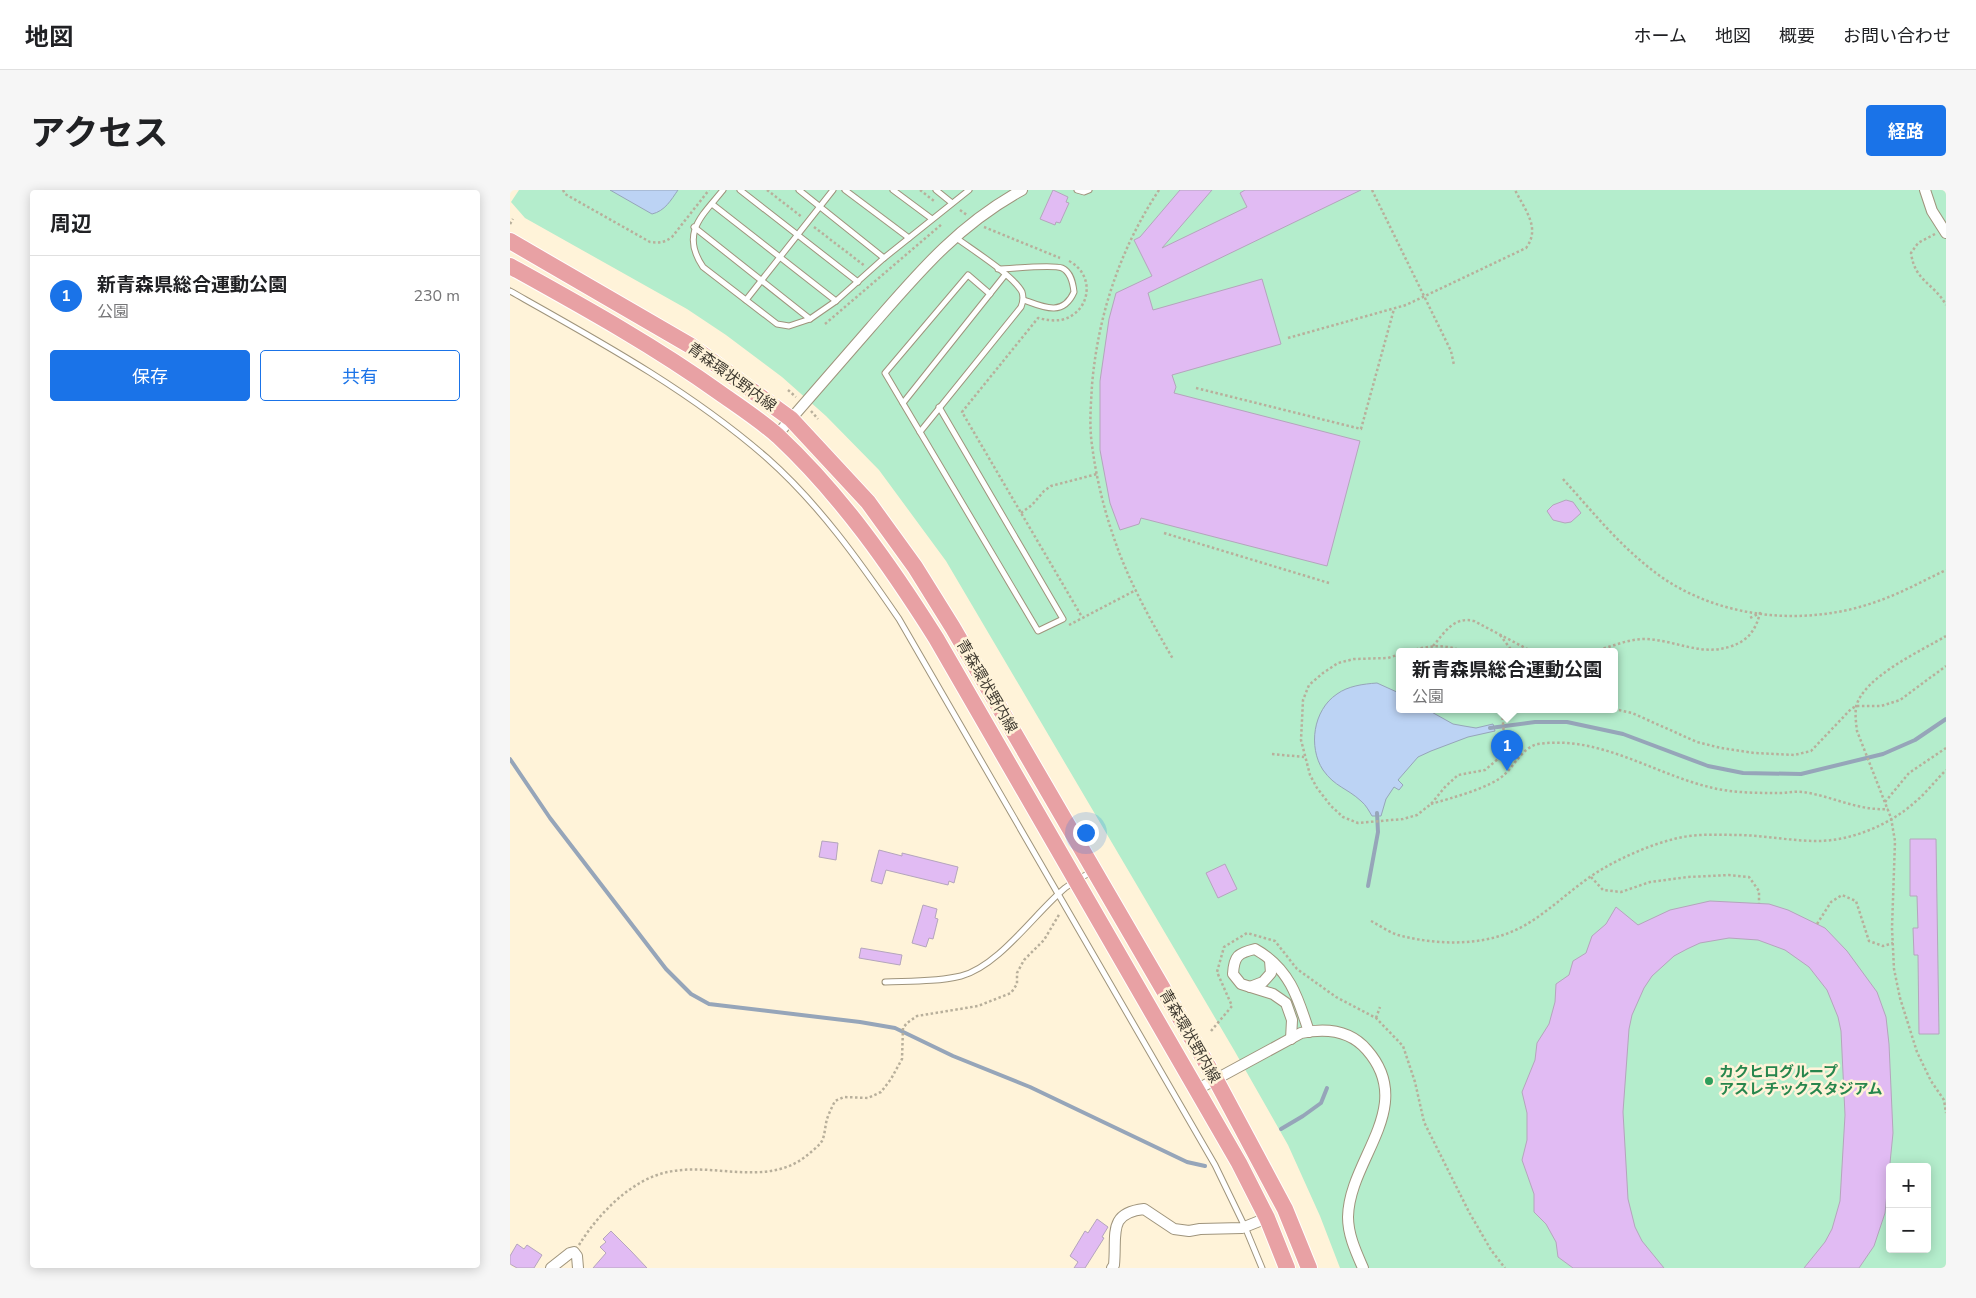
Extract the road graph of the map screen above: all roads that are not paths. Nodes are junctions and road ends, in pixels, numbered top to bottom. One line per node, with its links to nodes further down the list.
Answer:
1 (723, 190): 14 (lane)
2 (740, 190): 19 (lane)
3 (799, 190): 15 (lane)
4 (833, 190): 15 (lane)
5 (845, 190): 21 (lane)
6 (893, 190): 16 (lane)
7 (936, 190): 13 (lane)
8 (969, 190): 13 (lane)
9 (1022, 190): 20 (street)
10 (1077, 190): 11 (lane)
11 (1089, 190)
12 (1925, 190): 18 (street)
13 (952, 203): 16 (lane)
14 (712, 204): 17 (lane); 23 (lane)
15 (820, 206): 19 (lane); 24 (lane)
16 (932, 219): 21 (lane)
17 (694, 227): 28 (lane); 32 (lane)
18 (1945, 232)
19 (798, 234): 23 (lane); 29 (lane)
20 (954, 236): 26 (lane); 38 (street)
21 (909, 238): 24 (lane)
22 (510, 241): 38 (main road, 青森環状野内線)
23 (779, 258): 28 (lane); 34 (lane)
24 (884, 258): 29 (lane)
25 (510, 266): 40 (main road, 青森環状野内線)
26 (998, 269): 27 (lane); 33 (lane)
27 (1005, 275): 31 (lane); 33 (lane)
28 (762, 280): 32 (lane); 35 (lane)
29 (858, 282): 34 (lane)
30 (510, 291): 45 (lane)
31 (990, 294): 36 (lane); 36 (lane)
32 (746, 300): 35 (lane)
33 (1024, 300): 37 (lane)
34 (836, 301): 35 (lane)
35 (810, 319)
36 (903, 403): 39 (lane)
37 (939, 407): 39 (lane); 39 (lane)
38 (791, 419): 40 (street); 41 (main road, 青森環状野内線)
39 (920, 432)
40 (776, 435): 42 (main road, 青森環状野内線)
41 (1042, 783): 42 (main road); 43 (main road, 青森環状野内線)
42 (1026, 793): 44 (main road, 青森環状野内線)
43 (1094, 870): 44 (lane); 51 (main road, 青森環状野内線)
44 (1076, 881): 45 (lane); 52 (main road, 青森環状野内線)
45 (1059, 894): 47 (lane); 54 (lane)
46 (1270, 960): 48 (street); 48 (street); 49 (street)
47 (885, 982)
48 (1250, 987): 50 (street)
49 (1309, 1032): 50 (street); 61 (street)
50 (1291, 1039): 51 (street)
51 (1216, 1080): 52 (street); 60 (main road, 青森環状野内線)
52 (1196, 1090): 53 (main road, 青森環状野内線)
53 (1267, 1218): 54 (street); 59 (main road, 青森環状野内線)
54 (1245, 1227): 57 (street); 58 (lane)
55 (551, 1268): 56 (street)
56 (578, 1268)
57 (1112, 1268)
58 (1262, 1268)
59 (1286, 1268)
60 (1309, 1268)
61 (1363, 1268)

